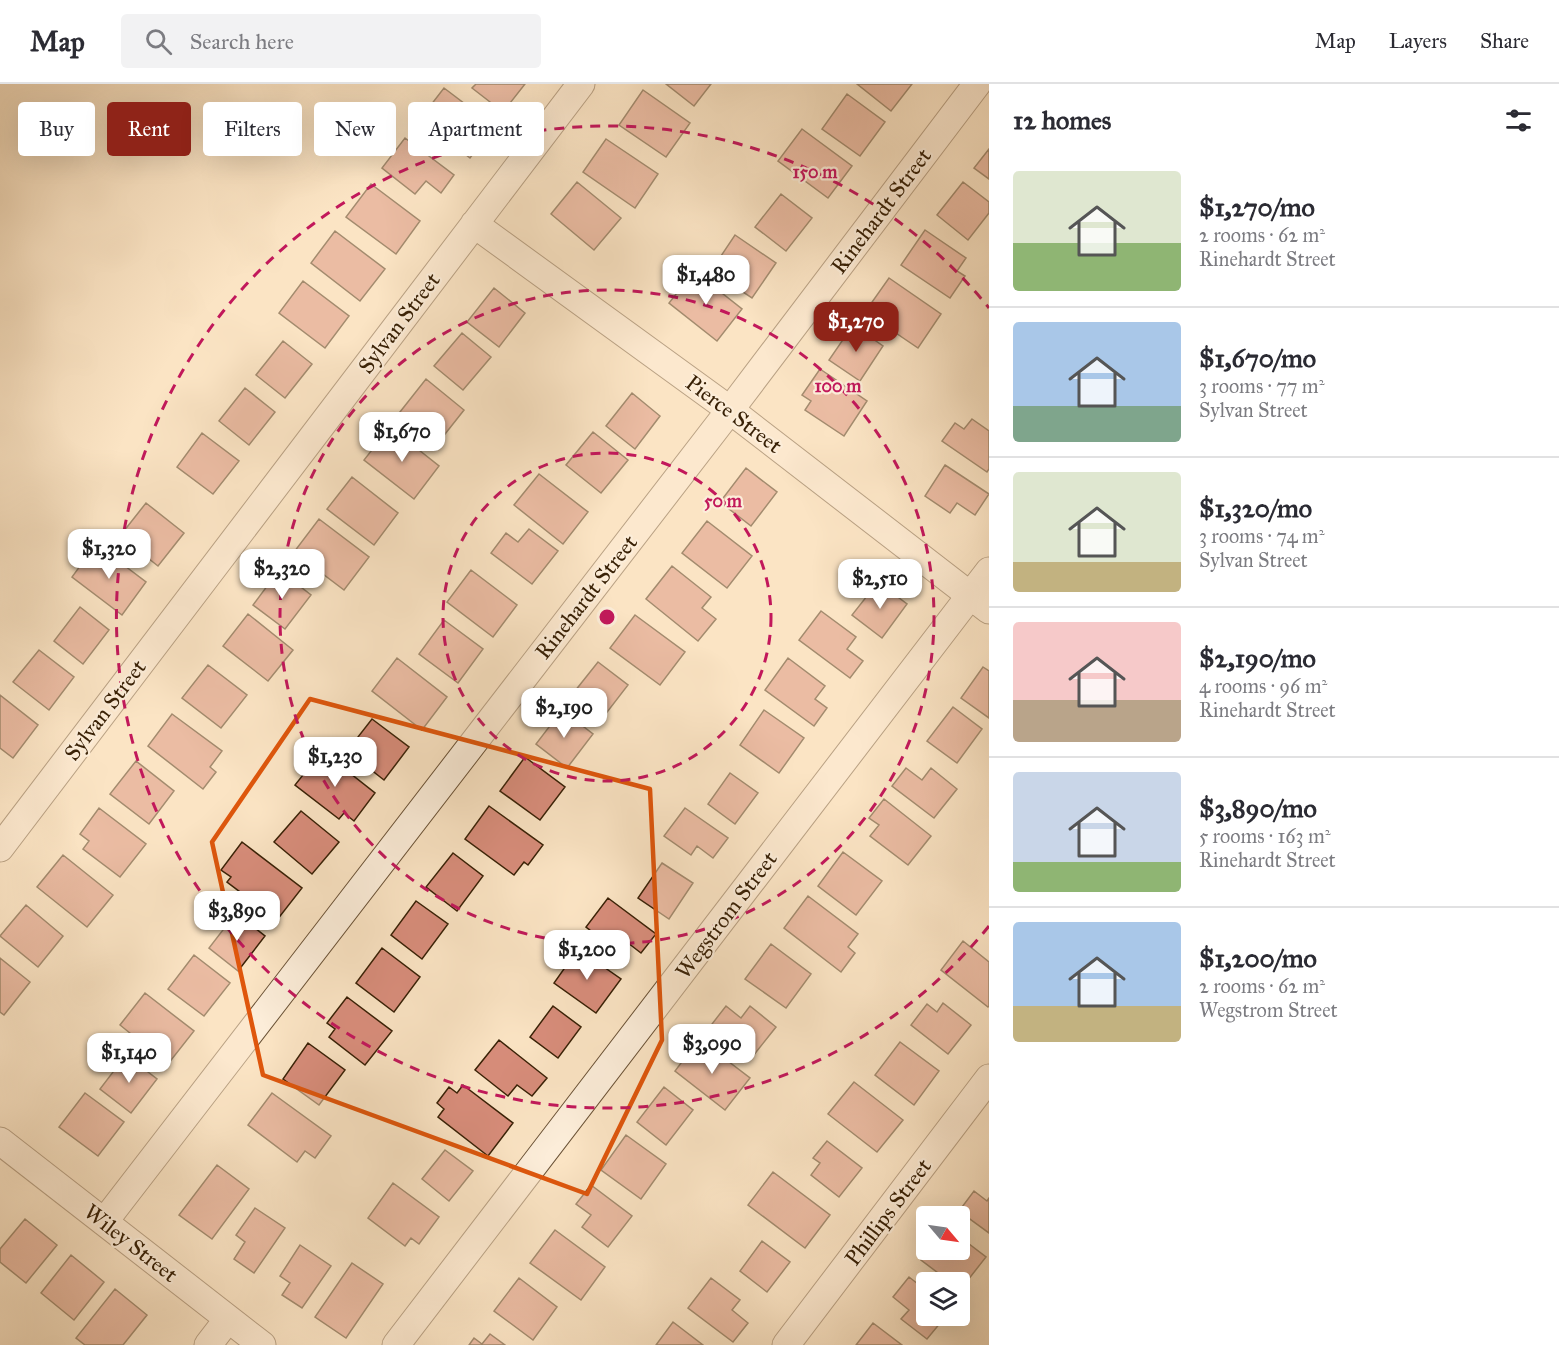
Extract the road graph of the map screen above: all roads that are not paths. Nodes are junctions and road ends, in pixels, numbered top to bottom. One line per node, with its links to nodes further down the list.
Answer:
1 (581, 84): 3 (street, Sylvan Street)
2 (977, 84): 4 (street, Rinehardt Street)
3 (474, 224): 4 (street, Pierce Street); 7 (street, Sylvan Street)
4 (730, 410): 6 (street, Pierce Street); 10 (street, Rinehardt Street)
5 (989, 570): 6 (street, Wegstrom Street)
6 (980, 603): 14 (street, Wegstrom Street)
7 (0, 848)
8 (989, 1078): 15 (street, Phillips Street)
9 (0, 1141): 10 (street, Wiley Street)
10 (105, 1222): 11 (street, Wiley Street)
11 (228, 1319): 12 (street); 13 (street, Wiley Street)
12 (208, 1345)
13 (262, 1345)
14 (396, 1345)
15 (786, 1345)

